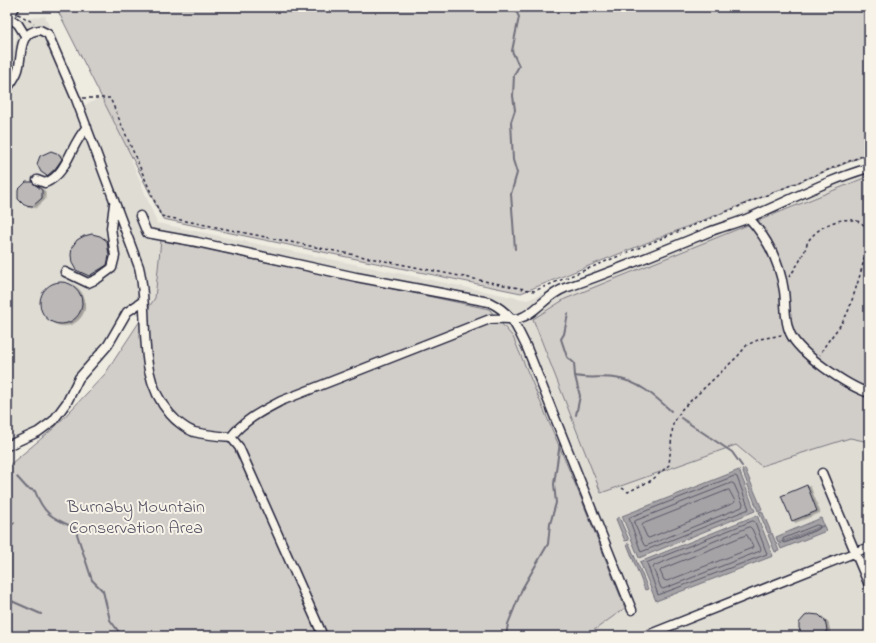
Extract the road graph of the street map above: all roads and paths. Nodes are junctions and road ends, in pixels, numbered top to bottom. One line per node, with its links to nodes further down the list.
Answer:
1 (10, 13): 2 (path); 3 (lane)
2 (37, 24)
3 (26, 37): 4 (lane); 6 (lane)
4 (7, 90)
5 (77, 98): 7 (path)
6 (87, 127): 9 (lane); 10 (lane)
7 (869, 153)
8 (869, 168): 12 (lane)
9 (37, 180)
10 (114, 203): 13 (lane); 15 (lane)
11 (140, 216): 16 (lane)
12 (748, 218): 14 (lane); 16 (lane)
13 (65, 272)
14 (782, 286): 17 (lane); 18 (path)
15 (144, 302): 20 (lane); 21 (lane)
16 (513, 319): 20 (lane); 27 (lane)
17 (792, 337): 18 (lane); 23 (path)
18 (816, 362): 19 (lane)
19 (869, 394)
20 (231, 437): 28 (lane)
21 (7, 446)
22 (822, 473): 25 (lane)
23 (622, 488)
24 (869, 547): 25 (lane)
25 (856, 552): 26 (lane); 29 (lane)
26 (869, 585)
27 (632, 610)
28 (323, 636)
29 (646, 636)

